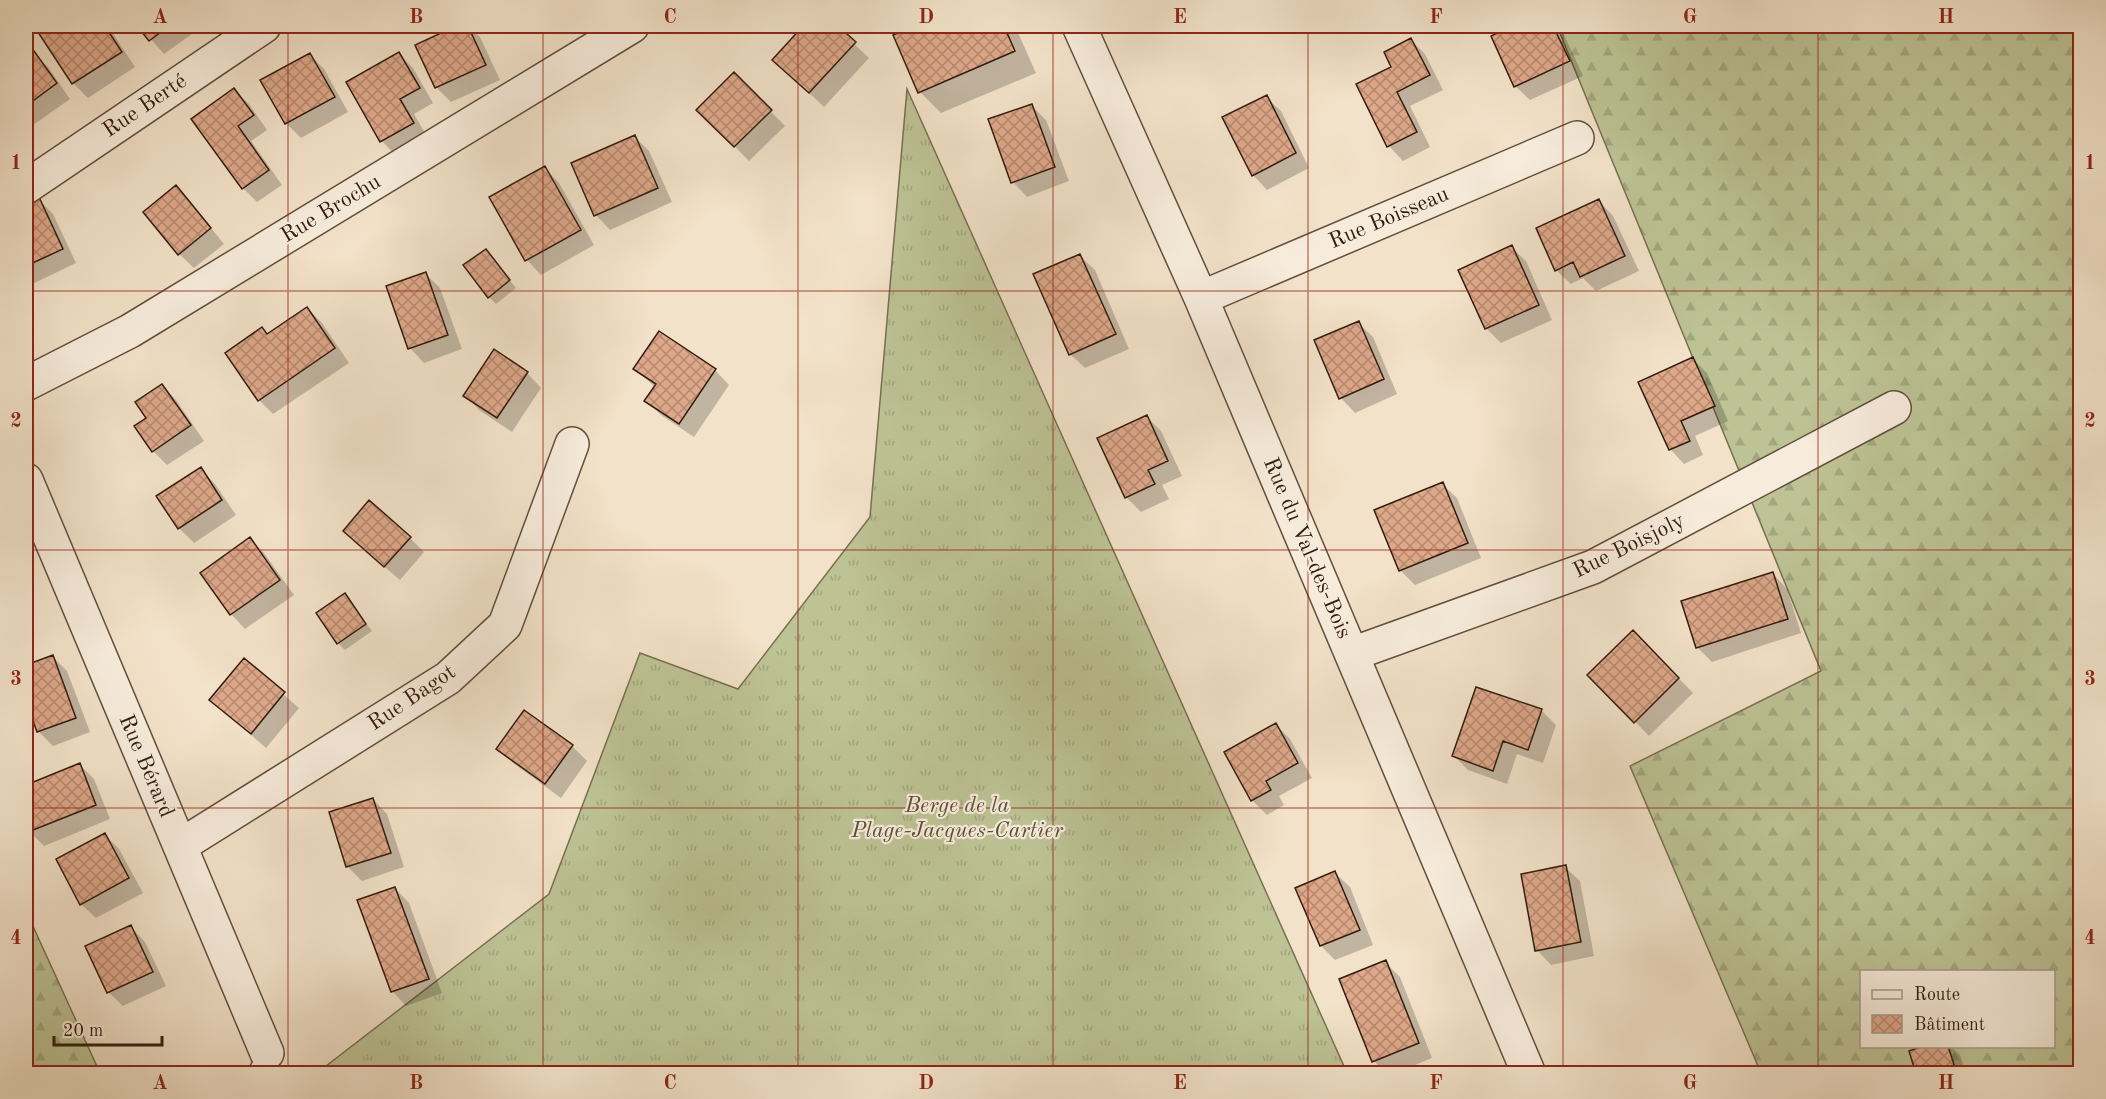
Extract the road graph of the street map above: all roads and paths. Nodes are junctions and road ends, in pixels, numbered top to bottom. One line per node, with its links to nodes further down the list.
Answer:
1 (264, 26): 5 (street, Rue Berté)
2 (632, 26): 7 (street, Rue Brochu)
3 (1079, 26): 6 (street, Rue du Val-des-Bois)
4 (1577, 138): 6 (street, Rue Boisseau)
5 (26, 187)
6 (1201, 298): 11 (street, Rue du Val-des-Bois)
7 (26, 384)
8 (1894, 408): 11 (street, Rue Boisjoly)
9 (572, 444): 12 (street, Rue Bagot)
10 (26, 480): 12 (street, Rue Bérard)
11 (1352, 654): 14 (street, Rue du Val-des-Bois)
12 (180, 846): 13 (street, Rue Bérard)
13 (262, 1063)
14 (1529, 1074)

